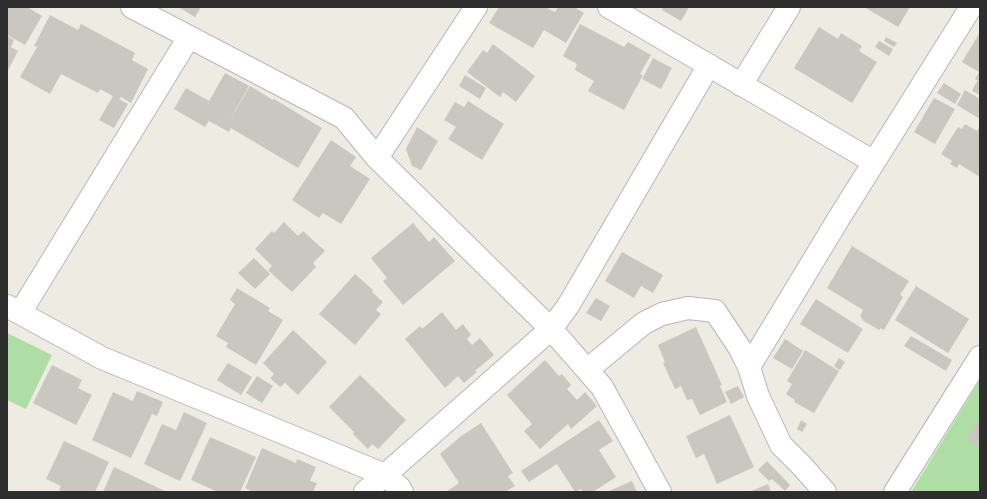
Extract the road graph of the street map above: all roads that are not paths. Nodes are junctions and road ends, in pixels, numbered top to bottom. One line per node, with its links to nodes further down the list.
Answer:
1 (132, 7): 6 (street)
2 (476, 7): 9 (street)
3 (609, 7): 7 (street)
4 (789, 7): 8 (street)
5 (971, 7): 10 (street)
6 (189, 37): 9 (street); 11 (street)
7 (709, 65): 8 (street); 12 (street)
8 (741, 85): 10 (street)
9 (376, 158): 12 (street)
10 (874, 162): 14 (street)
11 (13, 310): 16 (street)
12 (551, 329): 15 (street); 16 (street)
13 (980, 357): 21 (street)
14 (749, 367): 15 (street); 20 (street)
15 (587, 370): 19 (street)
16 (385, 475): 17 (street); 18 (street)
17 (364, 492)
18 (402, 492)
19 (660, 492)
20 (825, 492)
21 (895, 492)

